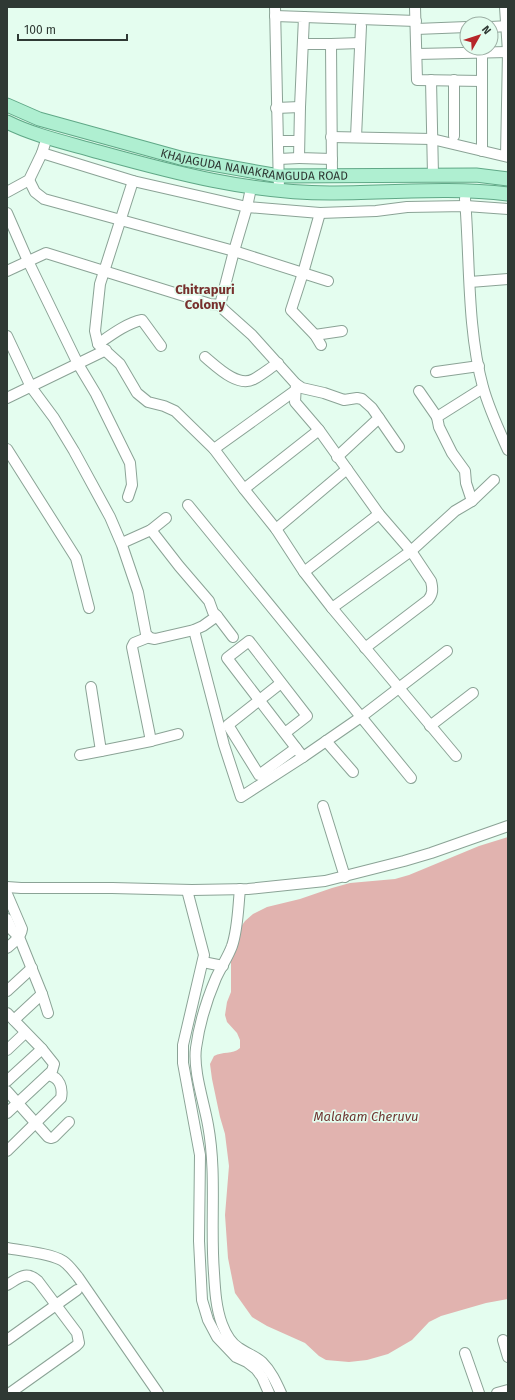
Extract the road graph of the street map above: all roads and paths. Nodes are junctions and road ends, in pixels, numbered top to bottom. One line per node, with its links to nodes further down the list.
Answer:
1 (415, 7): 5 (street)
2 (505, 7): 7 (street)
3 (275, 11): 4 (street); 21 (street)
4 (304, 17): 5 (street); 10 (street)
5 (416, 25): 8 (street); 14 (street)
6 (361, 26): 9 (street)
7 (507, 26): 12 (street)
8 (459, 27)
9 (360, 43): 11 (street); 26 (street)
10 (303, 44): 11 (street); 20 (street)
11 (331, 44): 25 (street)
12 (508, 52): 32 (street)
13 (459, 53): 14 (street)
14 (417, 54): 16 (street)
15 (482, 56): 18 (street)
16 (431, 80): 17 (street); 27 (street)
17 (454, 80): 18 (street); 23 (street)
18 (482, 81): 30 (street)
19 (7, 105): 37 (main road, KHAJAGUDA NANAKRAMGUDA ROAD)
20 (300, 107): 21 (street); 29 (street)
21 (276, 108): 28 (street)
22 (7, 122): 24 (main road, KHAJAGUDA NANAKRAMGUDA ROAD)
23 (454, 136)
24 (46, 137): 31 (street); 42 (main road, KHAJAGUDA NANAKRAMGUDA ROAD)
25 (331, 137): 26 (street); 34 (street)
26 (356, 137): 27 (street)
27 (432, 139): 30 (street); 36 (street)
28 (278, 140): 29 (street); 35 (street)
29 (299, 141): 33 (street)
30 (482, 151): 32 (street)
31 (42, 153): 40 (street); 41 (street)
32 (507, 157)
33 (299, 158): 34 (street); 35 (street)
34 (332, 158): 38 (street)
35 (279, 159): 37 (street)
36 (433, 175): 38 (main road, KHAJAGUDA NANAKRAMGUDA ROAD); 39 (main road, KHAJAGUDA NANAKRAMGUDA ROAD)
37 (279, 176): 38 (main road, KHAJAGUDA NANAKRAMGUDA ROAD); 43 (street)
38 (332, 176)
39 (508, 179)
40 (29, 180): 45 (street); 52 (street)
41 (133, 181): 48 (street); 52 (street)
42 (251, 188): 43 (main road, KHAJAGUDA NANAKRAMGUDA ROAD); 48 (street)
43 (279, 191): 44 (main road, KHAJAGUDA NANAKRAMGUDA ROAD)
44 (466, 191): 46 (main road, KHAJAGUDA NANAKRAMGUDA ROAD); 47 (street)
45 (7, 192)
46 (508, 194)
47 (466, 206): 49 (street); 51 (street); 60 (street)
48 (247, 207): 51 (street); 53 (street)
49 (508, 209)
50 (7, 213): 54 (street)
51 (320, 213): 57 (street)
52 (120, 220): 53 (street); 56 (street)
53 (234, 251): 57 (street); 61 (street)
54 (28, 262): 55 (street); 56 (street); 70 (street)
55 (7, 271)
56 (104, 272): 61 (street); 67 (street)
57 (303, 273): 59 (street); 63 (street)
58 (508, 280): 60 (street)
59 (328, 281)
60 (470, 282): 71 (street)
61 (220, 305): 69 (street)
62 (342, 330): 63 (street)
63 (315, 335): 65 (street)
64 (7, 336): 73 (street)
65 (321, 345)
66 (161, 346): 67 (street)
67 (102, 347): 70 (street); 83 (street)
68 (205, 357): 69 (street)
69 (278, 363): 74 (street)
70 (78, 364): 73 (street); 89 (street)
71 (479, 366): 72 (street); 75 (street)
72 (436, 372)
73 (31, 387): 77 (street); 96 (street)
74 (296, 387): 79 (street); 80 (street); 83 (street)
75 (483, 388): 78 (street); 84 (street)
76 (419, 391): 78 (street)
77 (7, 398)
78 (436, 416): 90 (street)
79 (379, 418): 81 (street); 85 (street)
80 (319, 430): 85 (street); 88 (street)
81 (399, 447)
82 (7, 449): 99 (street)
83 (214, 449): 88 (street)
84 (508, 450)
85 (337, 456): 86 (street)
86 (347, 469): 92 (street); 94 (street)
87 (494, 480): 90 (street)
88 (244, 490): 94 (street)
89 (128, 497)
90 (472, 501): 97 (street)
91 (188, 505): 112 (street)
92 (379, 514): 97 (street); 98 (street)
93 (166, 518): 95 (street)
94 (276, 529): 98 (street)
95 (151, 530): 96 (street); 101 (street)
96 (122, 543): 103 (street)
97 (411, 551): 100 (street); 105 (street)
98 (304, 572): 100 (street)
99 (89, 608)
100 (332, 608): 105 (street)
101 (217, 616): 102 (street); 104 (street)
102 (194, 630): 103 (street); 122 (street)
103 (149, 637): 116 (street)
104 (233, 637)
105 (365, 648): 109 (street)
106 (447, 651): 109 (street)
107 (281, 683): 111 (street); 111 (street); 114 (street)
108 (91, 687): 119 (street)
109 (399, 687): 112 (street); 113 (street)
110 (473, 693): 113 (street)
111 (259, 699): 114 (street); 118 (street)
112 (361, 717): 117 (street); 124 (street)
113 (430, 726): 121 (street)
114 (285, 733): 118 (street)
115 (178, 734): 116 (street)
116 (151, 741): 119 (street)
117 (326, 741): 122 (street); 123 (street)
118 (296, 748): 122 (street)
119 (101, 751): 120 (street)
120 (80, 755)
121 (456, 756)
122 (303, 757)
123 (353, 772)
124 (411, 778)
125 (323, 806): 127 (street)
126 (508, 826): 127 (street)
127 (345, 877): 129 (street)
128 (7, 887): 130 (street)
129 (240, 889): 130 (street); 136 (street)
130 (187, 890): 135 (street)
131 (7, 894): 133 (street)
132 (7, 919): 133 (street)
133 (13, 934): 134 (street); 137 (street)
134 (7, 948)
135 (202, 962): 136 (street); 143 (street)
136 (223, 966): 145 (street)
137 (32, 968): 138 (street); 139 (street)
138 (7, 991)
139 (42, 994): 140 (street); 141 (street)
140 (48, 1013)
141 (10, 1017): 142 (street)
142 (25, 1033): 144 (street); 146 (street)
143 (183, 1045): 145 (street); 160 (street)
144 (42, 1049): 147 (street); 148 (street)
145 (196, 1049): 160 (street)
146 (7, 1050)
147 (48, 1075): 150 (street); 153 (street)
148 (7, 1081)
149 (7, 1091): 150 (street)
150 (17, 1102): 151 (street); 153 (street)
151 (7, 1113)
152 (69, 1122): 153 (street)
153 (35, 1123): 154 (street)
154 (7, 1151)
155 (7, 1248): 167 (street)
156 (7, 1286): 158 (street)
157 (77, 1290): 158 (street)
158 (56, 1305): 159 (street); 166 (street)
159 (7, 1340)
160 (226, 1340): 164 (street)
161 (503, 1340): 163 (street)
162 (465, 1353): 170 (street)
163 (508, 1356)
164 (266, 1374): 168 (street); 169 (street)
165 (508, 1390): 171 (street)
166 (10, 1393)
167 (158, 1393)
168 (269, 1393)
169 (281, 1393)
170 (479, 1393)
171 (497, 1393)

